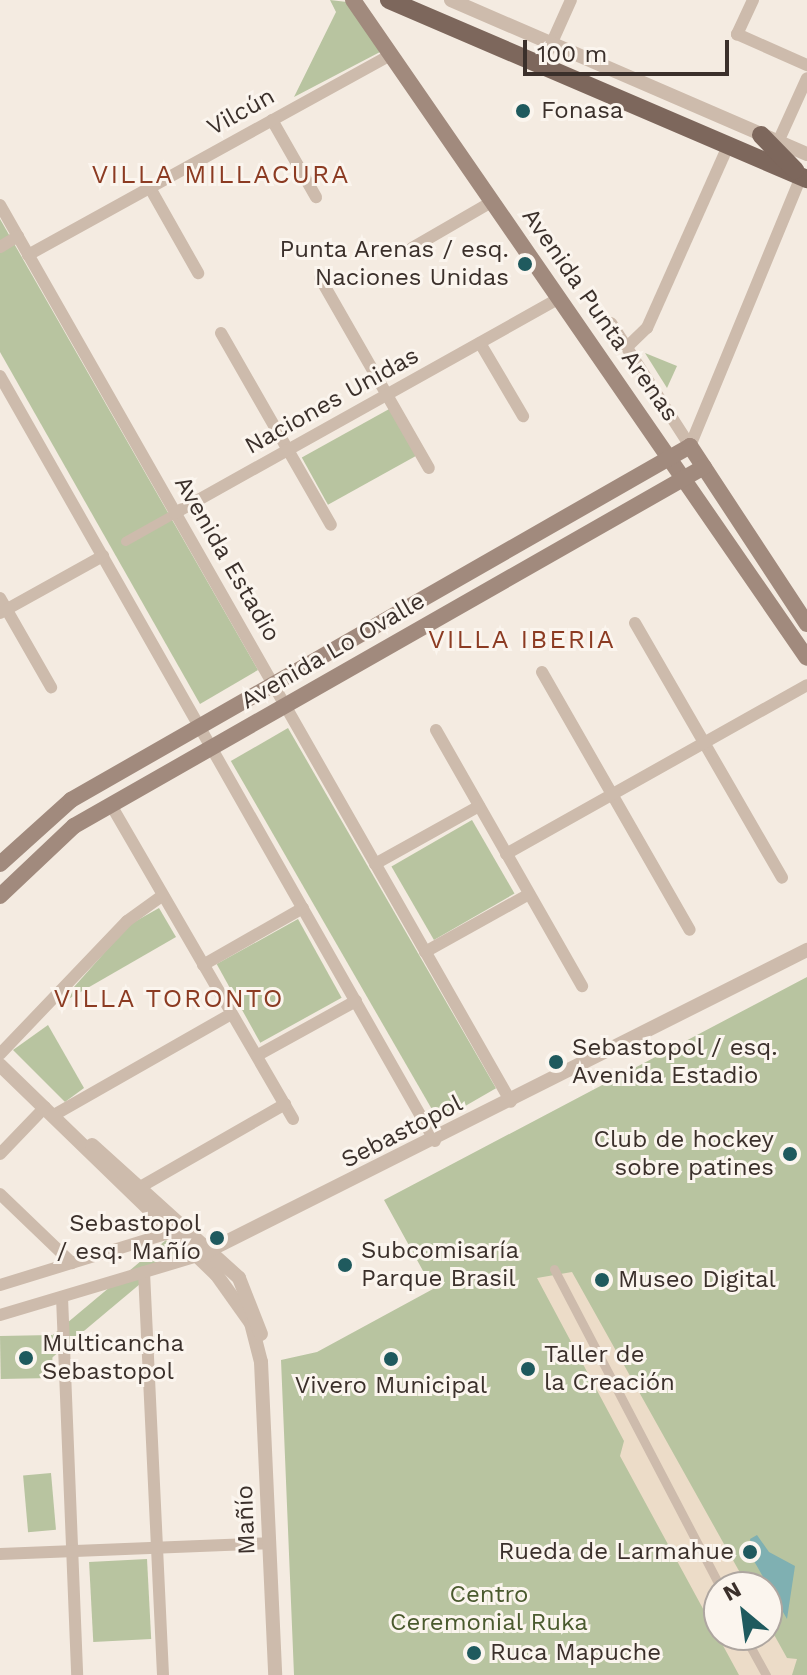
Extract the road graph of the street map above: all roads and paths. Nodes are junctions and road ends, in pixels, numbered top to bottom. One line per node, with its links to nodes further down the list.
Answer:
1 (353, 0): 7 (main road, Avenida Punta Arenas)
2 (389, 0): 9 (main road)
3 (451, 0): 6 (street)
4 (571, 0): 6 (street)
5 (753, 0): 8 (street)
6 (551, 45): 9 (street); 12 (street)
7 (391, 55): 11 (street, Vilcún); 18 (main road, Avenida Punta Arenas)
8 (807, 65)
9 (541, 67): 13 (main road)
10 (807, 78): 12 (street)
11 (272, 120): 16 (street, Vilcún); 17 (street)
12 (770, 138): 14 (street); 15 (main road)
13 (728, 146): 15 (main road); 30 (street)
14 (807, 154)
15 (804, 178): 34 (street)
16 (150, 188): 23 (street, Vilcún); 24 (street)
17 (316, 197)
18 (493, 201): 22 (street); 26 (main road, Avenida Punta Arenas)
19 (0, 205): 20 (street, Avenida Estadio)
20 (18, 236): 21 (street); 23 (street, Avenida Estadio)
21 (0, 247)
22 (412, 248)
23 (28, 255): 40 (street, Avenida Estadio)
24 (198, 273)
25 (320, 278): 32 (street)
26 (559, 298): 29 (street, Naciones Unidas); 36 (main road, Avenida Punta Arenas)
27 (611, 323): 30 (street, Avenida Punta Arenas)
28 (221, 333): 35 (street)
29 (480, 343): 32 (street, Naciones Unidas); 33 (street)
30 (627, 347): 34 (street, Avenida Punta Arenas)
31 (0, 376): 43 (street)
32 (388, 395): 35 (street, Naciones Unidas); 38 (street)
33 (523, 416)
34 (690, 446): 36 (main road, Avenida Lo Ovalle); 37 (main road, Avenida Punta Arenas)
35 (288, 450): 40 (street, Naciones Unidas); 41 (street)
36 (670, 457): 39 (main road, Avenida Punta Arenas); 49 (main road, Avenida Lo Ovalle)
37 (704, 467): 39 (main road, Avenida Lo Ovalle); 46 (main road, Avenida Punta Arenas)
38 (429, 468)
39 (685, 479): 47 (main road, Avenida Punta Arenas); 52 (main road, Avenida Lo Ovalle)
40 (175, 513): 42 (street, Naciones Unidas); 49 (street, Avenida Estadio)
41 (331, 525)
42 (125, 541)
43 (103, 556): 44 (street); 53 (street)
44 (2, 606): 51 (street)
45 (635, 623): 55 (street)
46 (807, 624)
47 (807, 658)
48 (542, 672): 57 (street)
49 (273, 684): 52 (street, Avenida Estadio); 53 (main road, Avenida Lo Ovalle)
50 (807, 685): 55 (street)
51 (51, 687)
52 (285, 705): 56 (main road, Avenida Lo Ovalle); 62 (street, Avenida Estadio)
53 (201, 726): 56 (street); 61 (main road, Avenida Lo Ovalle)
54 (436, 730): 59 (street)
55 (704, 743): 57 (street); 63 (street)
56 (212, 747): 58 (main road, Avenida Lo Ovalle); 67 (street)
57 (612, 795): 60 (street); 68 (street)
58 (111, 805): 65 (street); 66 (main road, Avenida Lo Ovalle)
59 (479, 806): 60 (street); 62 (street)
60 (506, 854): 64 (street)
61 (0, 864)
62 (375, 864): 70 (street, Avenida Estadio)
63 (782, 878)
64 (529, 894): 70 (street); 72 (street)
65 (163, 895): 71 (street); 75 (street)
66 (0, 896)
67 (303, 908): 71 (street); 73 (street)
68 (690, 930)
69 (807, 950): 78 (street, Sebastopol)
70 (425, 952): 78 (street, Avenida Estadio)
71 (203, 965): 74 (street)
72 (582, 986)
73 (356, 1001): 76 (street); 83 (street)
74 (231, 1014): 76 (street); 80 (street)
75 (0, 1054)
76 (258, 1055): 79 (street)
77 (0, 1065): 80 (street, Mañío)
78 (511, 1102): 83 (street, Sebastopol)
79 (285, 1104): 81 (street); 85 (street)
80 (50, 1111): 82 (street, Mañío); 84 (street)
81 (293, 1119)
82 (75, 1135): 85 (street, Mañío); 87 (street, Mañío)
83 (435, 1141): 88 (street, Sebastopol)
84 (0, 1154)
85 (142, 1186): 88 (street, Mañío)
86 (0, 1194): 89 (street)
87 (172, 1232): 88 (street, Mañío); 89 (street)
88 (204, 1252): 91 (street, Sebastopol); 95 (street, Mañío)
89 (72, 1263): 92 (street)
90 (554, 1269): 99 (street)
91 (144, 1272): 93 (street, Sebastopol); 96 (street)
92 (0, 1285)
93 (62, 1297): 94 (street, Sebastopol); 97 (street)
94 (0, 1315)
95 (270, 1543): 96 (street); 103 (street, Mañío)
96 (157, 1549): 97 (street); 102 (street)
97 (72, 1552): 98 (street); 101 (street)
98 (0, 1554)
99 (712, 1571)
100 (753, 1651): 104 (street)
101 (77, 1675)
102 (163, 1675)
103 (275, 1675)
104 (766, 1675)

